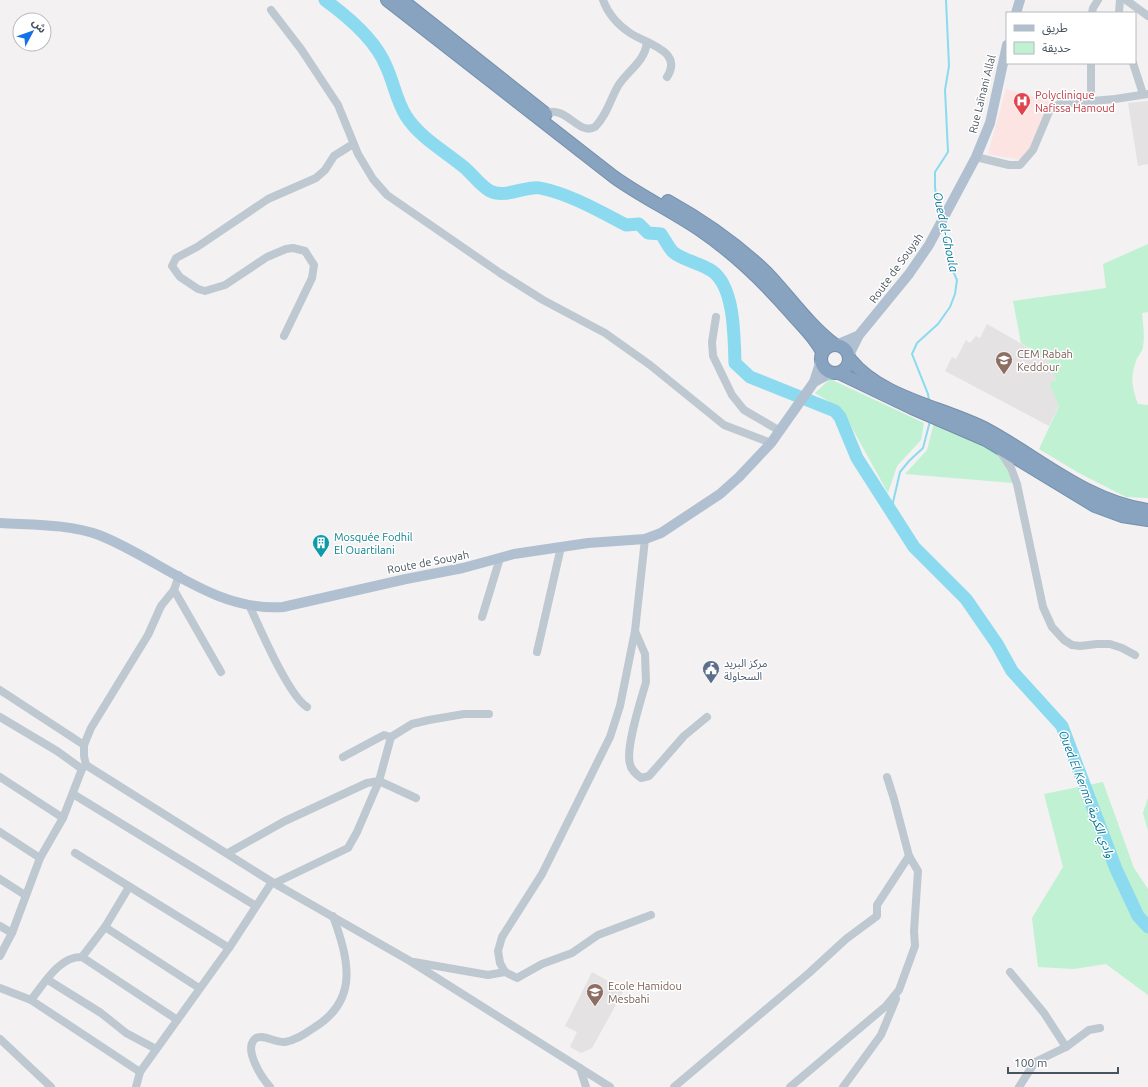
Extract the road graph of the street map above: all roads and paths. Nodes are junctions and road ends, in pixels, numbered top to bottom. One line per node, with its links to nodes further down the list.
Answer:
1 (387, 0): 28 (highway)
2 (402, 0): 20 (highway)
3 (603, 0): 13 (street)
4 (1020, 0): 9 (main road)
5 (1098, 0): 10 (street)
6 (1120, 0): 11 (street)
7 (1126, 0): 12 (street)
8 (271, 10): 21 (street)
9 (1016, 12)
10 (1092, 12)
11 (1120, 12)
12 (1148, 16)
13 (647, 42): 17 (street); 20 (street)
14 (1006, 50): 22 (main road, Rue Laïnani Allal)
15 (1091, 64): 19 (street)
16 (1133, 64): 18 (street)
17 (667, 77)
18 (1146, 94): 19 (street)
19 (1091, 101): 22 (street)
20 (545, 113): 27 (highway)
21 (353, 144): 26 (street); 35 (street)
22 (976, 157): 23 (main road, Rue Laïnani Allal)
23 (947, 212): 25 (main road, Route de Souyah)
24 (716, 317): 34 (street)
25 (859, 335): 27 (main road, Route de Souyah); 29 (main road, Route de Souyah)
26 (284, 336)
27 (836, 344): 28 (highway); 29 (highway)
28 (822, 356): 30 (highway); 31 (main road, Route de Souyah)
29 (850, 357): 30 (highway); 32 (highway)
30 (835, 373): 31 (main road); 32 (highway)
31 (814, 382): 34 (main road, Route de Souyah)
32 (914, 405): 33 (highway)
33 (941, 415): 36 (highway); 37 (highway)
34 (780, 431): 35 (main road, Route de Souyah)
35 (771, 443): 40 (main road, Route de Souyah)
36 (997, 447): 38 (highway); 49 (street)
37 (1148, 510)
38 (1148, 520)
39 (0, 523): 43 (main road, Route de Souyah)
40 (645, 539): 41 (main road, Route de Souyah); 47 (street)
41 (561, 547): 42 (main road, Route de Souyah); 48 (street)
42 (500, 558): 45 (main road, Route de Souyah); 46 (street)
43 (179, 575): 44 (street); 45 (main road, Route de Souyah)
44 (174, 590): 50 (street); 57 (street)
45 (249, 605): 52 (street)
46 (482, 617)
47 (635, 631): 55 (street); 85 (street)
48 (537, 652)
49 (1135, 655)
50 (221, 672)
51 (0, 690): 57 (street)
52 (307, 707)
53 (490, 714): 56 (street)
54 (0, 717): 59 (street)
55 (706, 717)
56 (391, 737): 58 (street); 62 (street)
57 (84, 745): 59 (street)
58 (343, 757)
59 (84, 767): 63 (street); 68 (street)
60 (0, 777): 65 (street)
61 (887, 777): 69 (street)
62 (379, 781): 64 (street); 68 (street); 72 (street)
63 (73, 794): 65 (street); 75 (street)
64 (416, 798)
65 (63, 818): 70 (street)
66 (0, 832): 70 (street)
67 (75, 853): 73 (street)
68 (228, 853): 72 (street)
69 (909, 856): 90 (street); 104 (street)
70 (40, 858): 74 (street)
71 (0, 878): 74 (street)
72 (274, 883): 75 (street); 77 (street)
73 (129, 887): 79 (street); 81 (street)
74 (25, 895): 80 (street)
75 (256, 906): 81 (street)
76 (651, 915): 85 (street)
77 (333, 916): 84 (street); 101 (street)
78 (0, 926): 80 (street)
79 (105, 927): 83 (street); 89 (street)
80 (12, 933): 82 (street)
81 (229, 948): 89 (street)
82 (0, 956)
83 (82, 957): 87 (street); 92 (street)
84 (410, 961): 85 (street); 97 (street)
85 (505, 972)
86 (1010, 972): 95 (street)
87 (48, 980): 91 (street); 96 (street)
88 (0, 988): 91 (street)
89 (199, 988): 92 (street)
90 (899, 990): 105 (street); 106 (street)
91 (31, 1000): 98 (street)
92 (176, 1019): 96 (street)
93 (1100, 1028): 95 (street)
94 (0, 1039): 99 (street)
95 (1066, 1047): 107 (street)
96 (156, 1049): 98 (street)
97 (580, 1068): 102 (street); 103 (street)
98 (140, 1072): 100 (street)
99 (52, 1087)
100 (136, 1087)
101 (270, 1087)
102 (586, 1087)
103 (610, 1087)
104 (674, 1087)
105 (790, 1087)
106 (844, 1087)
107 (1019, 1087)

